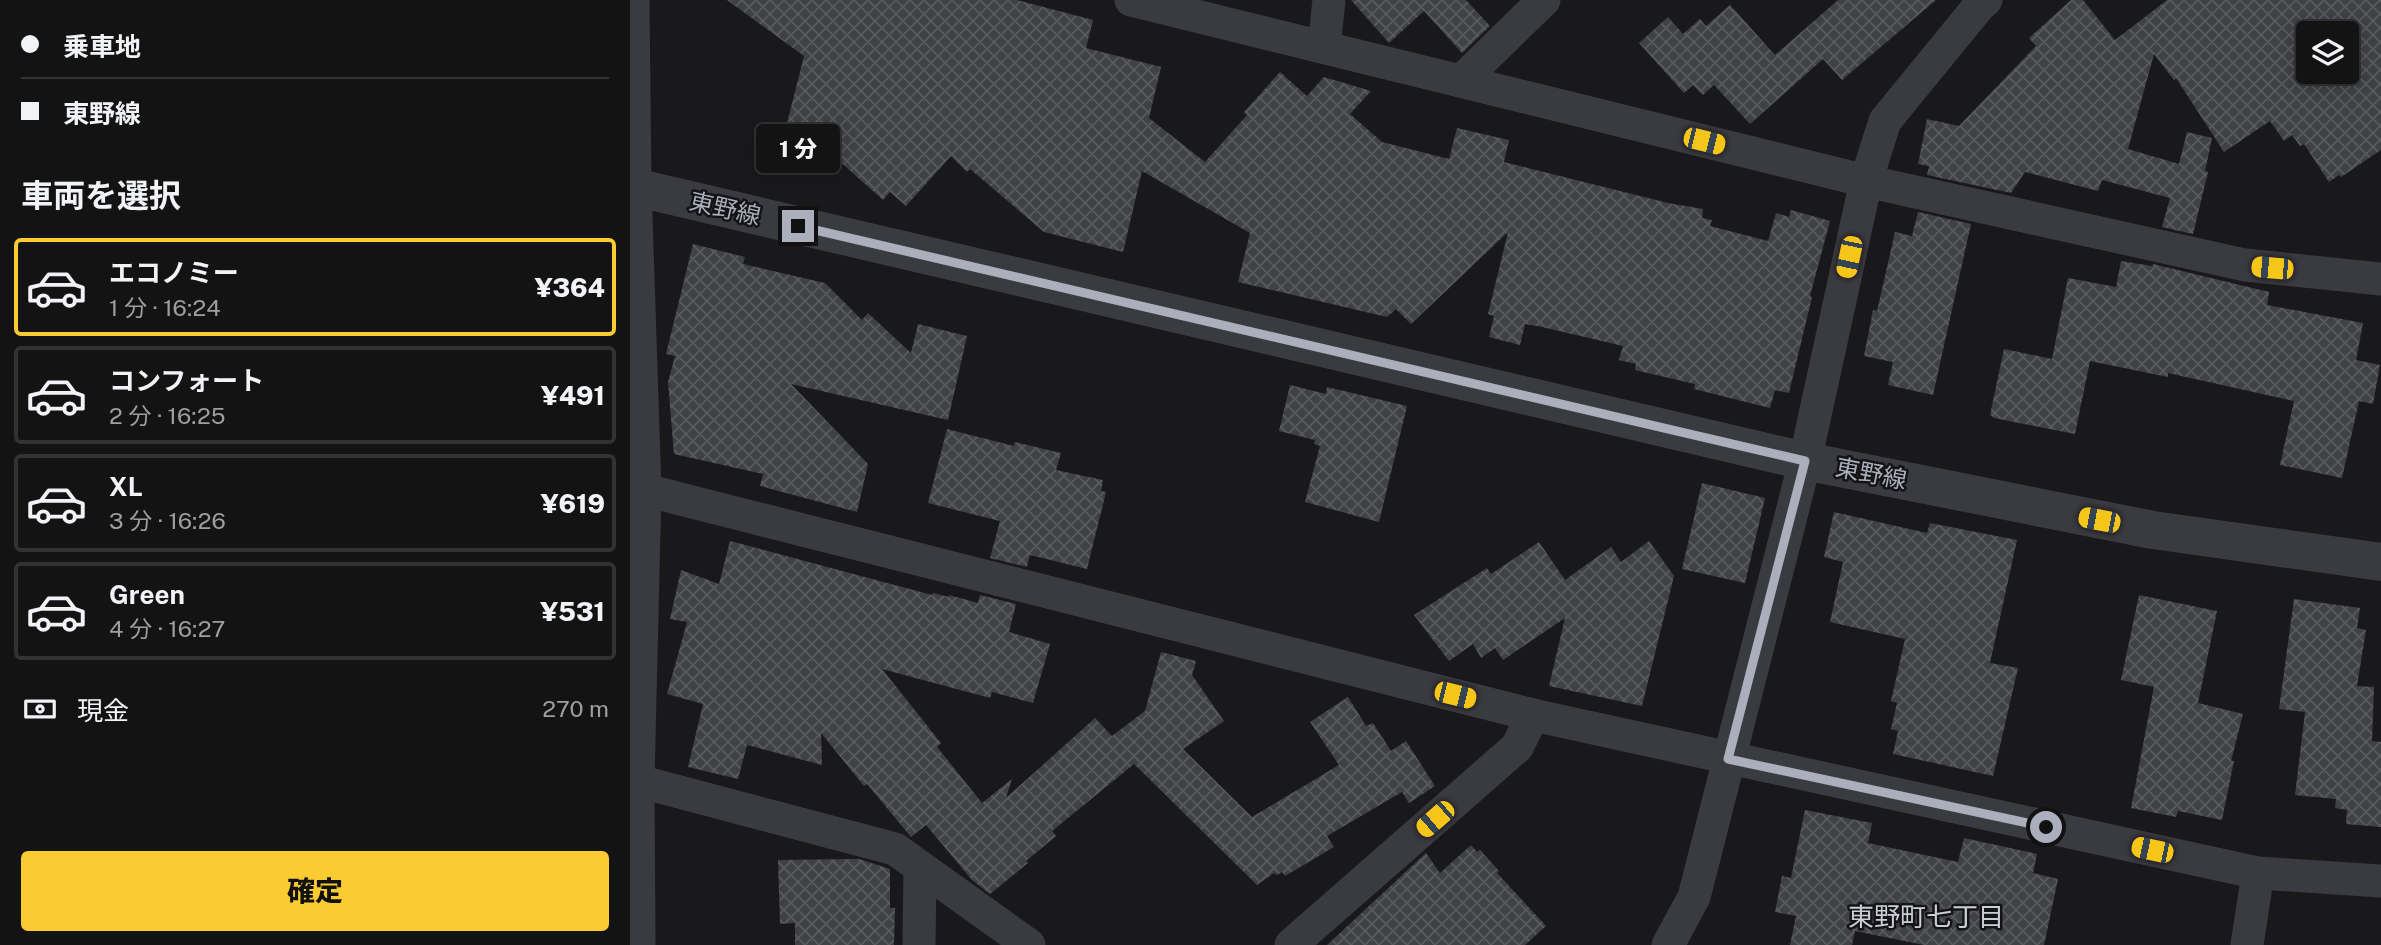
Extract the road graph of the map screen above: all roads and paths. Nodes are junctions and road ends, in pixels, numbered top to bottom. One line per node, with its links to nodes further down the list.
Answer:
1 (633, 0): 9 (street)
2 (1132, 0): 6 (street)
3 (1329, 0): 6 (street)
4 (1544, 0): 7 (street)
5 (1986, 0): 8 (street)
6 (1324, 47): 7 (street)
7 (1462, 80): 8 (street)
8 (1866, 181): 10 (street); 11 (street)
9 (632, 187): 11 (street, 東野線); 12 (street)
10 (2381, 279)
11 (1805, 461): 13 (street, 東野線); 15 (street)
12 (645, 489): 14 (street); 16 (street)
13 (2381, 562)
14 (1533, 715): 15 (street); 23 (street)
15 (1728, 759): 18 (street); 24 (street)
16 (638, 781): 17 (street); 20 (street)
17 (919, 868): 21 (street); 22 (street)
18 (2258, 873): 19 (street); 25 (street)
19 (2381, 881)
20 (639, 945)
21 (919, 945)
22 (1029, 945)
23 (1291, 945)
24 (1668, 945)
25 (2247, 945)

